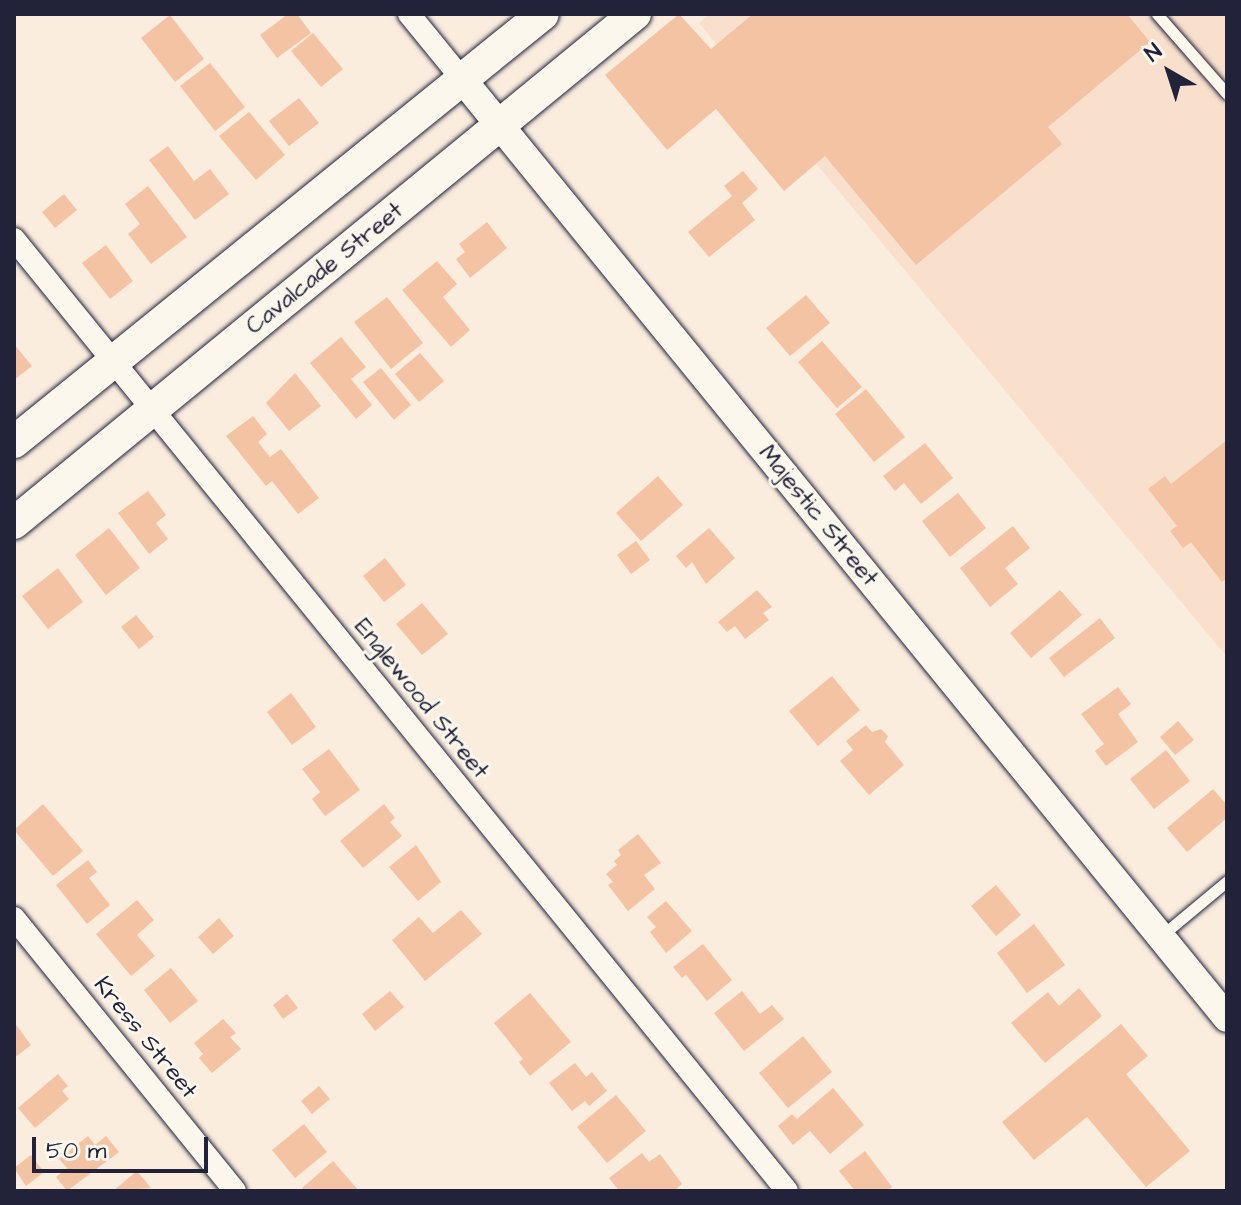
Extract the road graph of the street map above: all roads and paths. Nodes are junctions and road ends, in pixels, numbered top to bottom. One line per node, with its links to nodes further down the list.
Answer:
1 (409, 14): 5 (street, Majestic Street)
2 (543, 14): 5 (main road)
3 (635, 14): 7 (main road, Cavalcade Street)
4 (1157, 14): 6 (lane)
5 (462, 79): 7 (street, Majestic Street); 9 (main road)
6 (1227, 94)
7 (501, 126): 10 (main road, Cavalcade Street); 15 (street, Majestic Street)
8 (14, 239): 9 (street, Englewood Street)
9 (114, 362): 10 (street, Englewood Street); 11 (main road)
10 (153, 410): 12 (main road, Cavalcade Street); 18 (street, Englewood Street)
11 (14, 442)
12 (14, 523)
13 (1227, 881): 15 (lane)
14 (14, 918): 17 (street, Kress Street)
15 (1160, 936): 16 (street, Majestic Street)
16 (1227, 1018)
17 (235, 1191)
18 (787, 1191)

